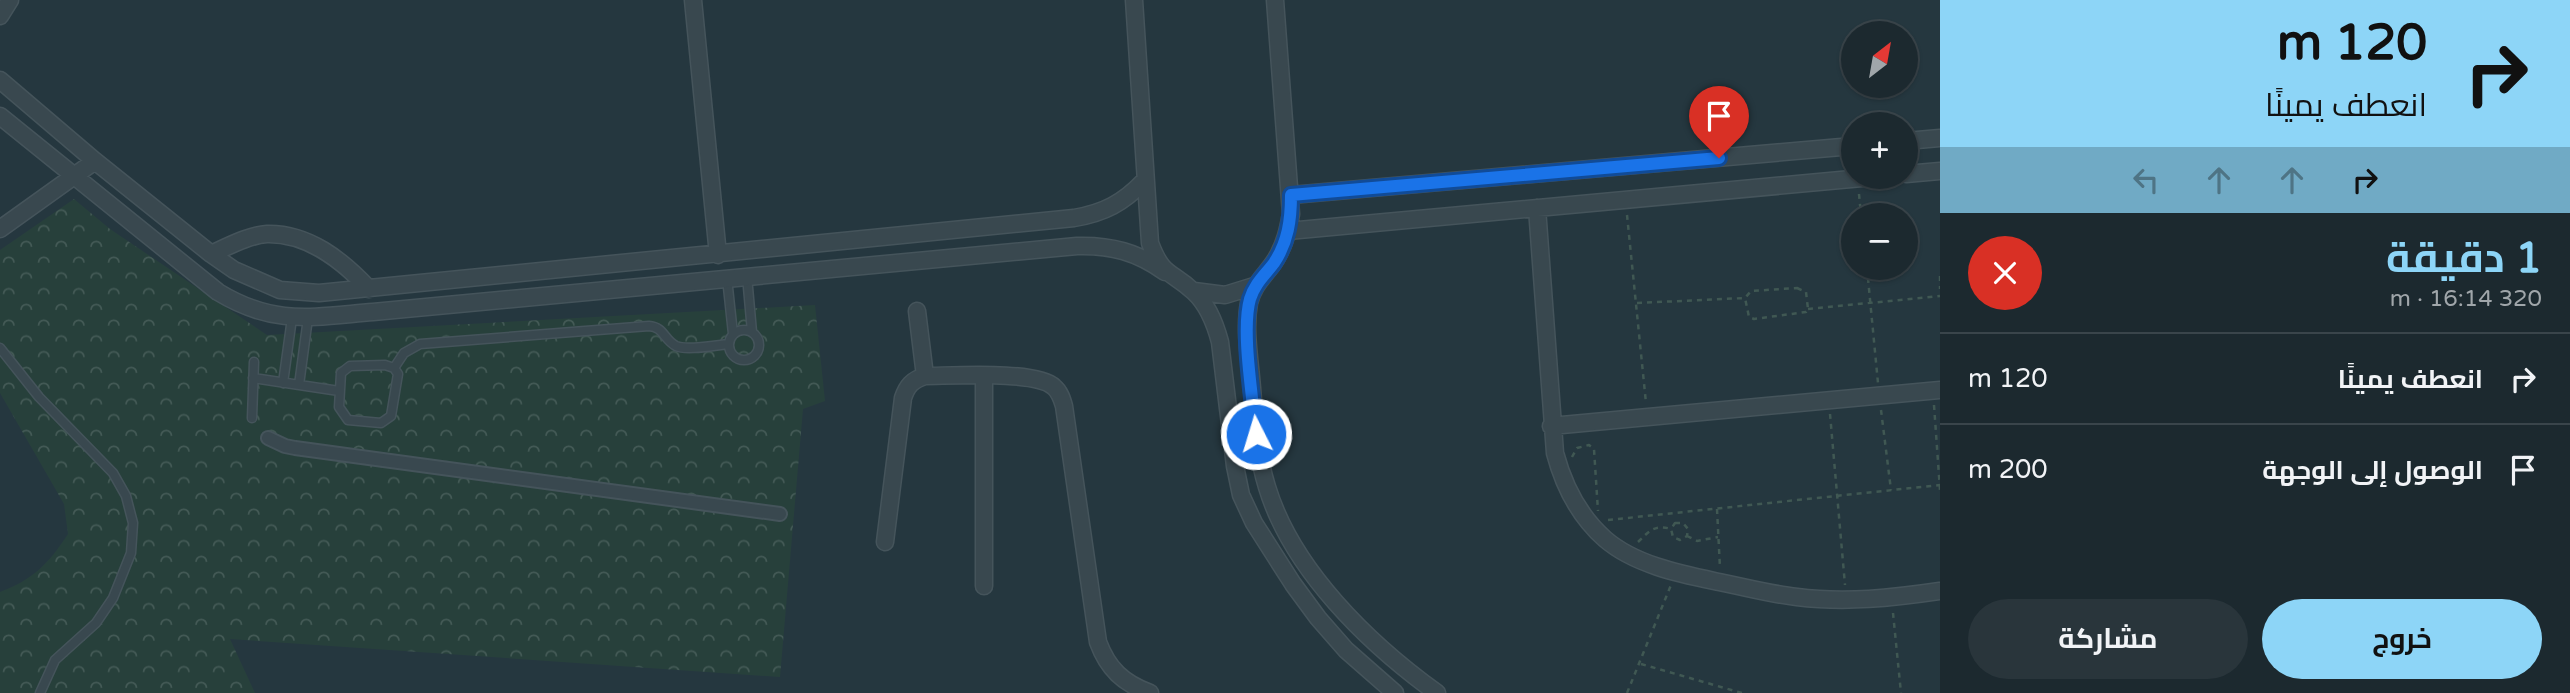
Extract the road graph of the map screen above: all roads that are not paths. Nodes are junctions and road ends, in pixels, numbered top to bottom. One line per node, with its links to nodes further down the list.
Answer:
1 (10, 0): 5 (street)
2 (693, 0): 24 (street)
3 (1134, 0): 16 (street)
4 (1275, 0): 17 (street)
5 (0, 16)
6 (0, 80): 11 (street)
7 (0, 116): 14 (street)
8 (1940, 138): 9 (street)
9 (1918, 140)
10 (1841, 147): 17 (street)
11 (95, 161): 14 (street); 23 (street)
12 (1940, 170): 13 (street)
13 (1918, 173)
14 (75, 176): 20 (street); 32 (street)
15 (1841, 179): 18 (street)
16 (1144, 181): 19 (street); 25 (street)
17 (1291, 195): 21 (street)
18 (1537, 208): 21 (street); 49 (street)
19 (1060, 219): 22 (street); 24 (street)
20 (0, 229)
21 (1288, 231): 28 (street)
22 (1064, 247): 25 (street); 26 (street)
23 (211, 254): 29 (street); 29 (street)
24 (718, 255): 29 (street)
25 (1165, 272): 30 (street)
26 (747, 276): 27 (street); 33 (lane)
27 (727, 278): 32 (street); 34 (lane)
28 (1254, 286): 30 (street); 35 (street)
29 (369, 289)
30 (1194, 291): 36 (street)
31 (918, 311): 41 (street)
32 (300, 318): 44 (lane); 45 (lane)
33 (752, 332): 34 (lane); 37 (lane)
34 (733, 334): 37 (lane)
35 (1248, 339): 36 (street); 58 (street)
36 (1220, 342): 57 (street)
37 (729, 344): 40 (lane)
38 (0, 348): 55 (lane)
39 (254, 362): 43 (lane)
40 (394, 368): 46 (lane); 46 (lane)
41 (925, 376): 42 (street); 52 (street)
42 (984, 376): 53 (street); 56 (street)
43 (253, 378): 44 (lane); 48 (lane)
44 (284, 383): 45 (lane)
45 (299, 385): 46 (lane)
46 (339, 391)
47 (1937, 391): 49 (street)
48 (252, 418)
49 (1552, 426): 54 (street)
50 (268, 438): 51 (street)
51 (780, 514)
52 (885, 542)
53 (984, 586)
54 (1940, 591)
55 (40, 693)
56 (1150, 693)
57 (1395, 693)
58 (1437, 693)

